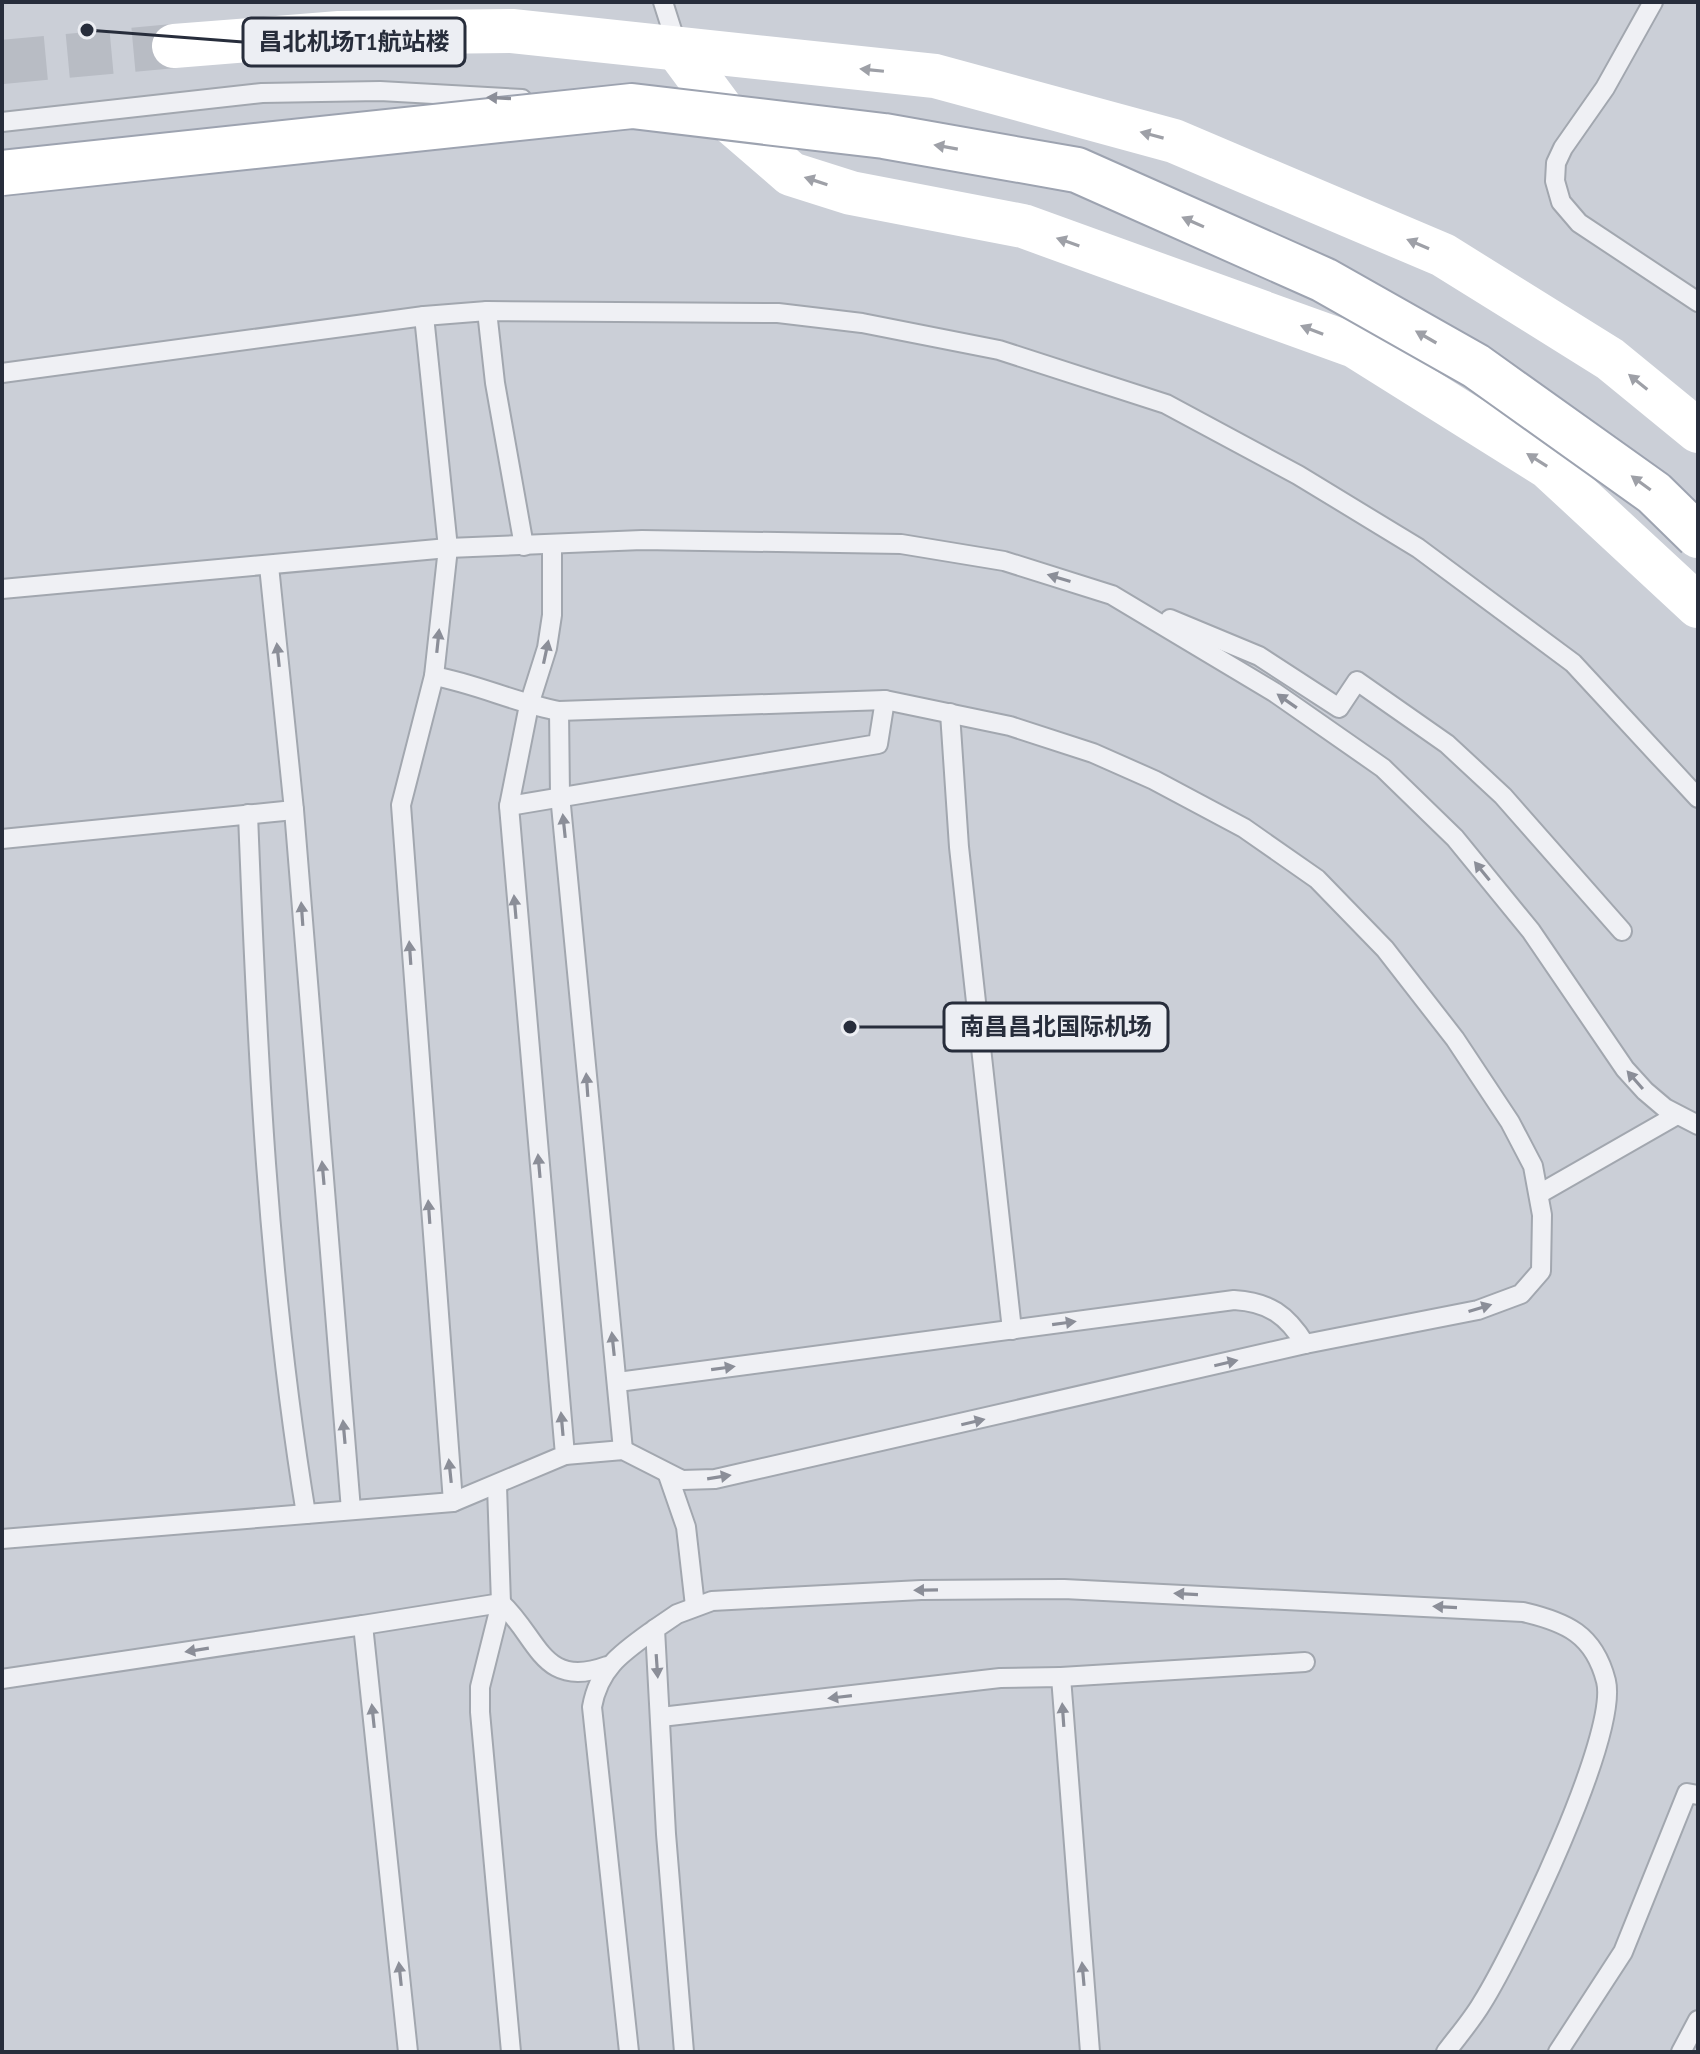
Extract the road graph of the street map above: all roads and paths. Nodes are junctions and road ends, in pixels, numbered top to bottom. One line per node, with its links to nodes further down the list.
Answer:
1 (663, 2): 4 (lane)
2 (1653, 2): 8 (lane)
3 (174, 46): 4 (main road)
4 (678, 50): 12 (main road, one-way to 4); 20 (main road, one-way to 4)
5 (632, 106): 6 (lane, one-way to 6, bridge); 7 (main road, bridge); 13 (main road, one-way to 5, bridge)
6 (2, 122)
7 (2, 173)
8 (1698, 302)
9 (487, 311): 10 (lane); 15 (lane); 27 (lane)
10 (424, 316): 11 (lane); 16 (lane)
11 (2, 373)
12 (1698, 431)
13 (1698, 536)
14 (552, 545): 15 (lane); 19 (lane, one-way to 14); 23 (lane, one-way to 14)
15 (524, 546): 16 (lane)
16 (448, 548): 17 (lane); 21 (lane, one-way to 16)
17 (269, 566): 18 (lane); 29 (lane, one-way to 17)
18 (2, 589)
19 (1112, 595): 32 (lane); 33 (lane, one-way to 19)
20 (1698, 606)
21 (434, 676): 23 (lane); 43 (lane, one-way to 21)
22 (885, 700): 24 (lane); 25 (lane); 26 (lane)
23 (529, 705): 24 (lane); 28 (lane)
24 (559, 711): 26 (lane)
25 (950, 713): 35 (lane); 36 (lane)
26 (560, 795): 28 (lane); 38 (lane, one-way to 26)
27 (1698, 798)
28 (509, 806): 40 (lane, one-way to 28)
29 (294, 810): 30 (lane); 44 (lane, one-way to 29)
30 (248, 814): 31 (lane); 45 (lane)
31 (2, 839)
32 (1622, 931)
33 (1677, 1115): 34 (lane); 35 (lane)
34 (1698, 1125)
35 (1539, 1194): 37 (lane, one-way to 35)
36 (1012, 1330): 37 (lane, one-way to 37); 38 (lane, one-way to 36)
37 (1305, 1344): 41 (lane, one-way to 37)
38 (618, 1382): 39 (lane)
39 (623, 1450): 40 (lane); 41 (lane)
40 (565, 1455): 42 (lane)
41 (668, 1475): 48 (lane)
42 (497, 1486): 43 (lane); 47 (lane)
43 (453, 1502): 44 (lane)
44 (351, 1510): 45 (lane)
45 (306, 1514): 46 (lane)
46 (2, 1539)
47 (500, 1594): 49 (lane); 52 (lane); 59 (lane)
48 (695, 1606): 50 (lane); 63 (lane, one-way to 48)
49 (363, 1625): 54 (lane, one-way to 54); 58 (lane, one-way to 49)
50 (655, 1629): 52 (lane); 55 (lane, one-way to 55)
51 (1305, 1662): 53 (lane)
52 (607, 1666): 60 (lane)
53 (1061, 1677): 55 (lane, one-way to 55); 62 (lane, one-way to 53)
54 (2, 1679)
55 (661, 1717): 61 (lane)
56 (1698, 1795): 64 (lane)
57 (1698, 2020): 65 (lane)
58 (408, 2052)
59 (511, 2052)
60 (629, 2052)
61 (684, 2052)
62 (1090, 2052)
63 (1446, 2052)
64 (1558, 2052)
65 (1681, 2052)

